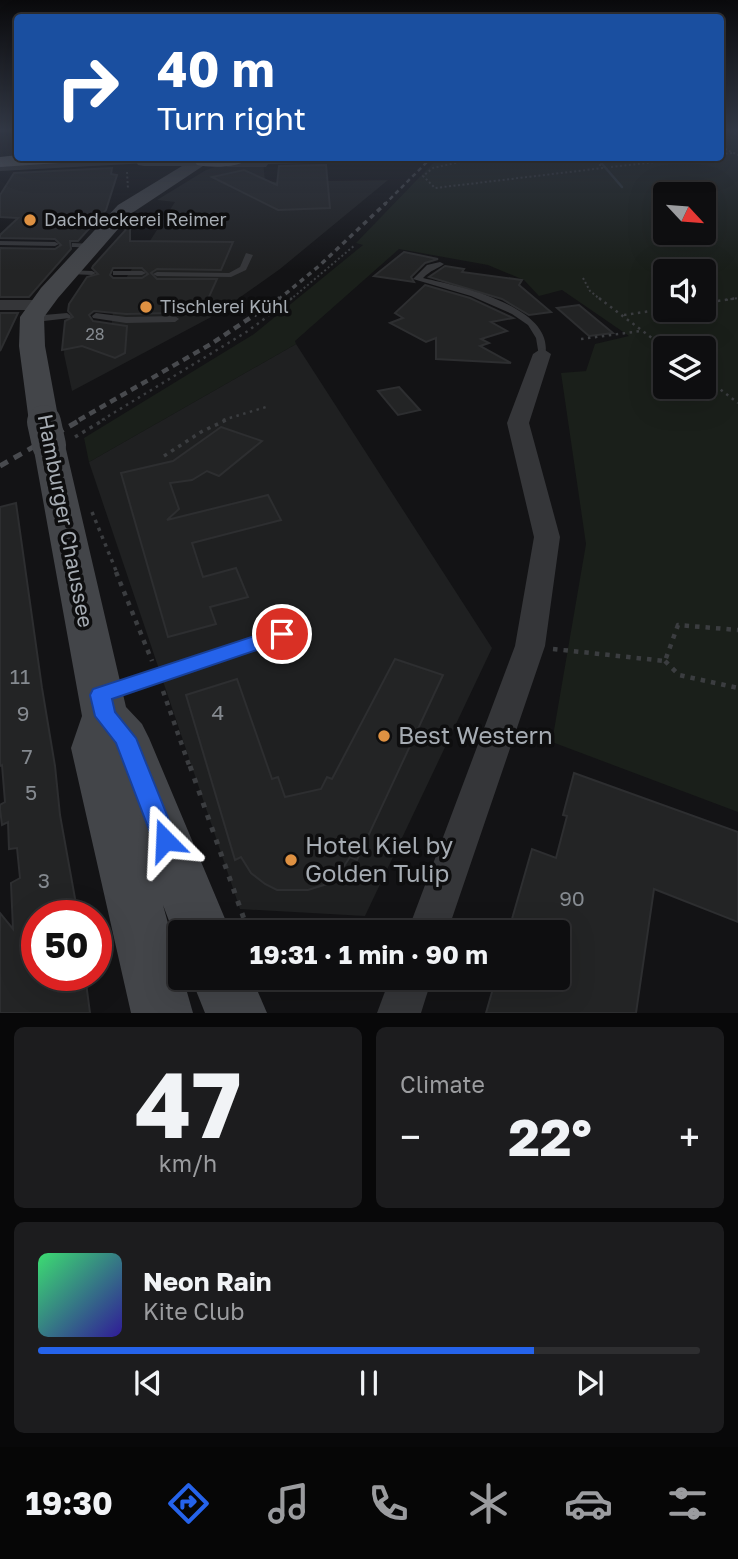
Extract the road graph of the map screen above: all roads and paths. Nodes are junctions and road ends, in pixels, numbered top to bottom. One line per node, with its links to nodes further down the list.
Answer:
1 (141, 176): 5 (main road)
2 (177, 176): 5 (main road)
3 (423, 176): 4 (path)
4 (534, 176)
5 (125, 209): 15 (main road)
6 (0, 243): 7 (lane)
7 (55, 244)
8 (355, 244): 32 (path)
9 (249, 255): 14 (lane)
10 (440, 264): 28 (lane)
11 (92, 273): 15 (lane)
12 (116, 273): 13 (lane)
13 (142, 273)
14 (157, 274)
15 (65, 278): 21 (main road)
16 (583, 278): 23 (path)
17 (738, 298): 18 (path)
18 (716, 301)
19 (0, 305): 21 (street)
20 (653, 311): 23 (path)
21 (46, 316): 32 (main road, Hamburger Chaussee)
22 (96, 316): 24 (lane)
23 (624, 316): 25 (path)
24 (175, 319)
25 (642, 331): 26 (path); 27 (path)
26 (581, 339)
27 (653, 339)
28 (542, 354): 37 (street)
29 (716, 386): 30 (path)
30 (738, 403)
31 (266, 407): 33 (path)
32 (53, 436): 41 (main road, Hamburger Chaussee)
33 (164, 456)
34 (86, 502): 39 (path)
35 (738, 629): 38 (path)
36 (282, 634): 39 (lane)
37 (530, 646): 38 (path); 44 (street)
38 (665, 661): 40 (path)
39 (157, 676): 41 (lane); 43 (path)
40 (738, 688)
41 (103, 705): 42 (main road, Hamburger Chaussee); 47 (main road, Hamburger Chaussee)
42 (197, 920)
43 (244, 920)
44 (433, 920)
45 (226, 990): 48 (main road)
46 (407, 990): 49 (street)
47 (162, 1013)
48 (236, 1013)
49 (399, 1013)

